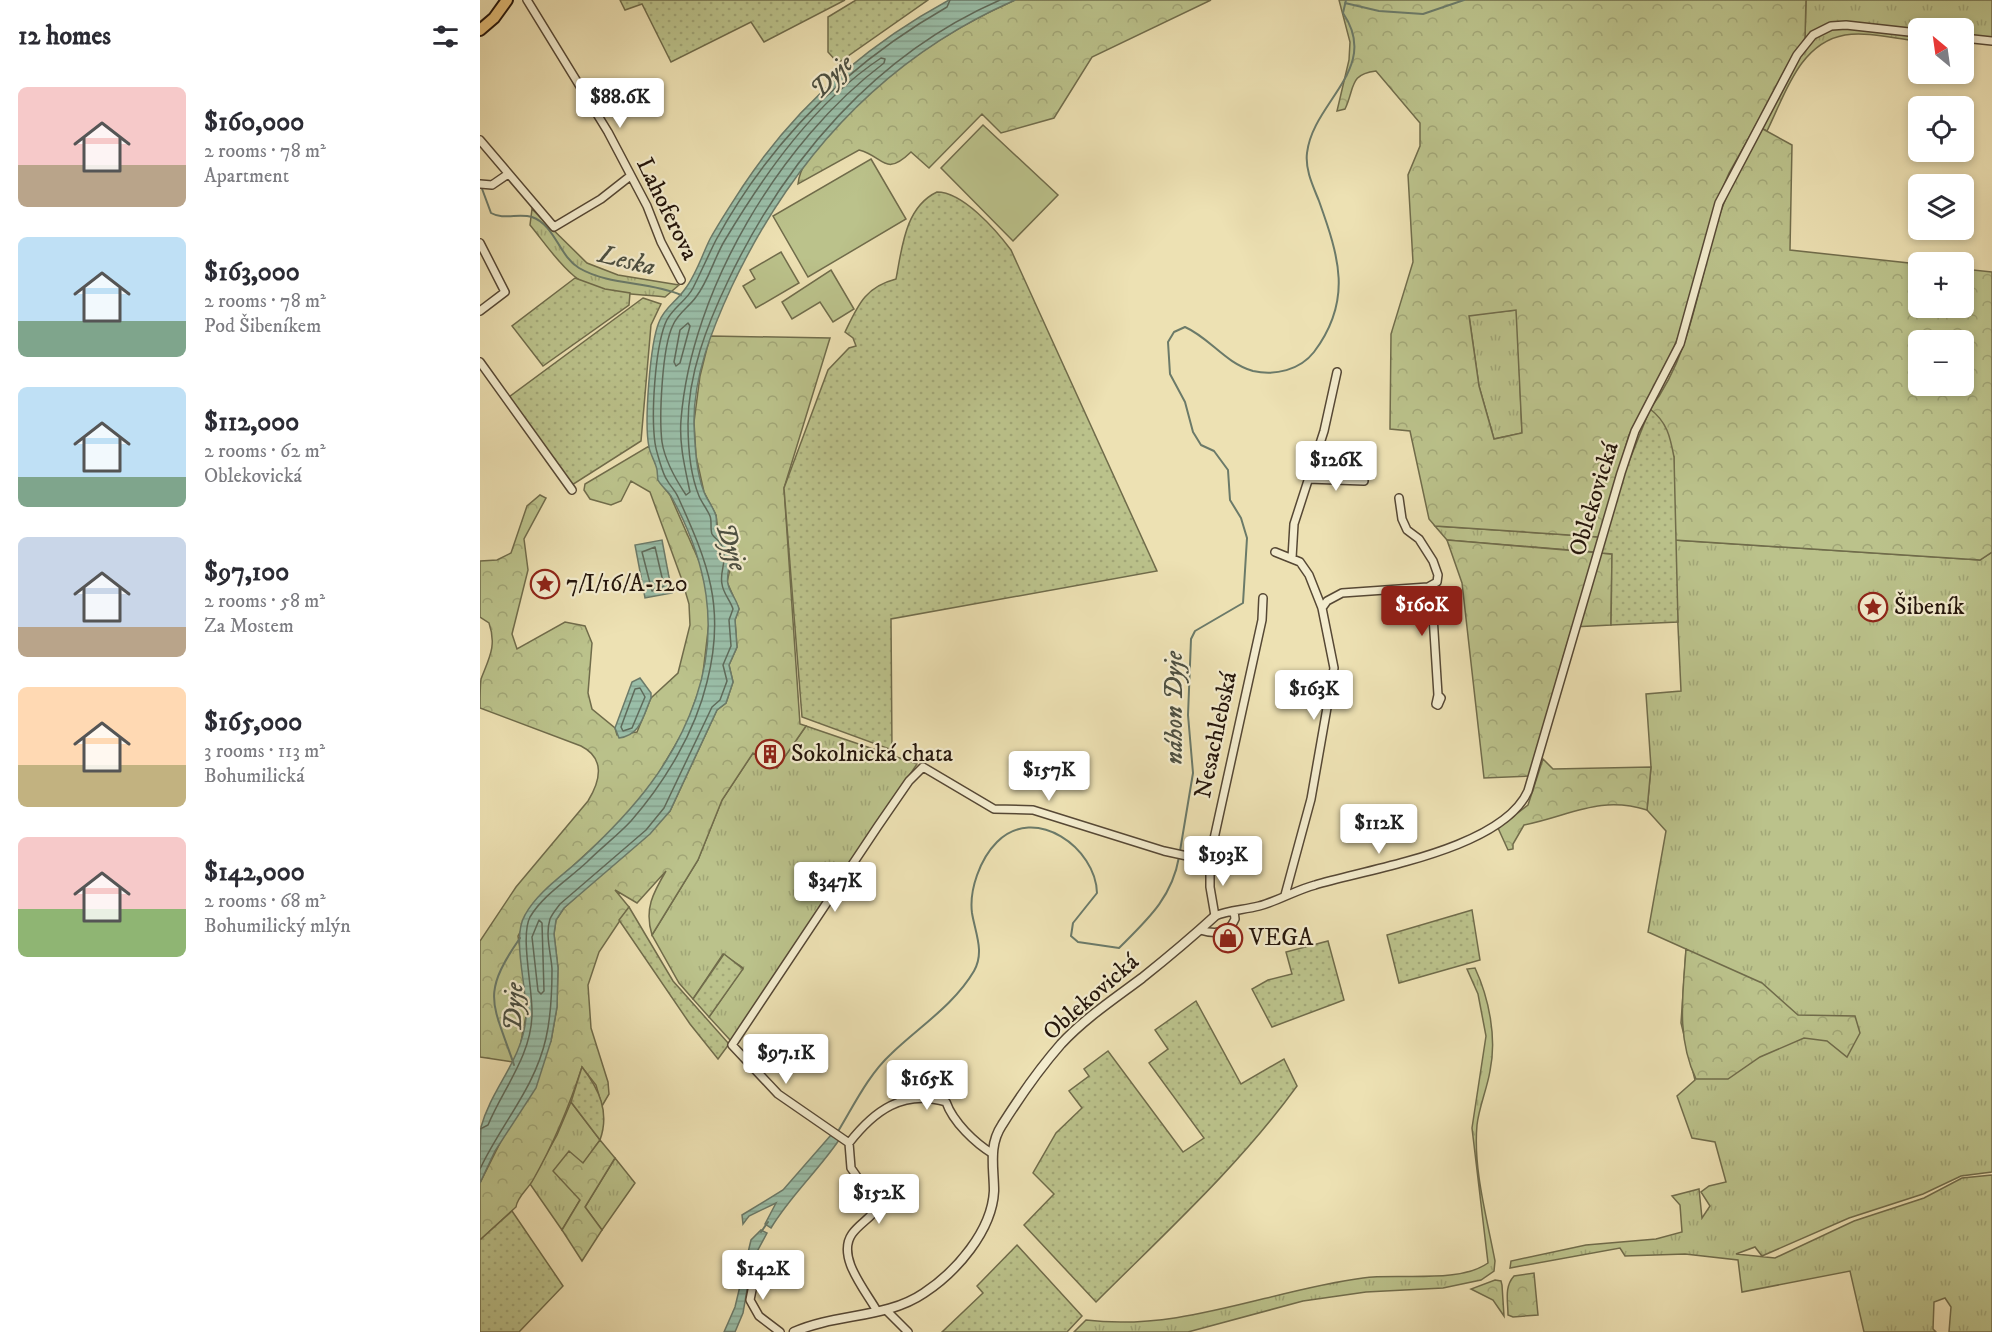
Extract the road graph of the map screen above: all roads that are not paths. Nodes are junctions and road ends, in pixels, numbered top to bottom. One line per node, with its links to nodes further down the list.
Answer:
1 (507, 0): 3 (main road)
2 (527, 0): 9 (street, Lahoferova)
3 (480, 30)
4 (1908, 32): 27 (street, Oblekovická)
5 (1974, 39): 6 (street)
6 (1992, 41)
7 (480, 140): 8 (street)
8 (508, 174): 9 (street); 10 (street)
9 (629, 177): 12 (street, Lahoferova)
10 (482, 185)
11 (480, 243): 13 (street)
12 (681, 280)
13 (480, 311)
14 (480, 362): 18 (street)
15 (1337, 372): 16 (street)
16 (1308, 479): 17 (street); 21 (street)
17 (1364, 481)
18 (572, 490)
19 (1399, 498): 22 (street)
20 (1275, 552): 21 (street)
21 (1292, 558): 24 (street)
22 (1428, 587): 24 (street); 25 (street)
23 (1263, 598): 26 (street, Nesachlebská)
24 (1322, 608): 27 (street)
25 (1438, 695)
26 (1210, 861): 29 (street, Nesachlebská); 31 (street)
27 (1285, 895): 28 (street, Oblekovická)
28 (1234, 911): 29 (street, Oblekovická); 30 (street)
29 (1215, 916): 30 (street, Oblekovická)
30 (1200, 930): 32 (street, Oblekovická)
31 (845, 1141): 32 (street); 35 (street)
32 (993, 1154): 38 (street, Oblekovická)
33 (902, 1188): 34 (street)
34 (894, 1189): 35 (street); 36 (street)
35 (868, 1193): 36 (street)
36 (878, 1207): 39 (street)
37 (757, 1265): 40 (street)
38 (886, 1310): 39 (street, Oblekovická); 42 (street)
39 (877, 1311): 41 (street, Oblekovická)
40 (780, 1332)
41 (794, 1332)
42 (908, 1332)

